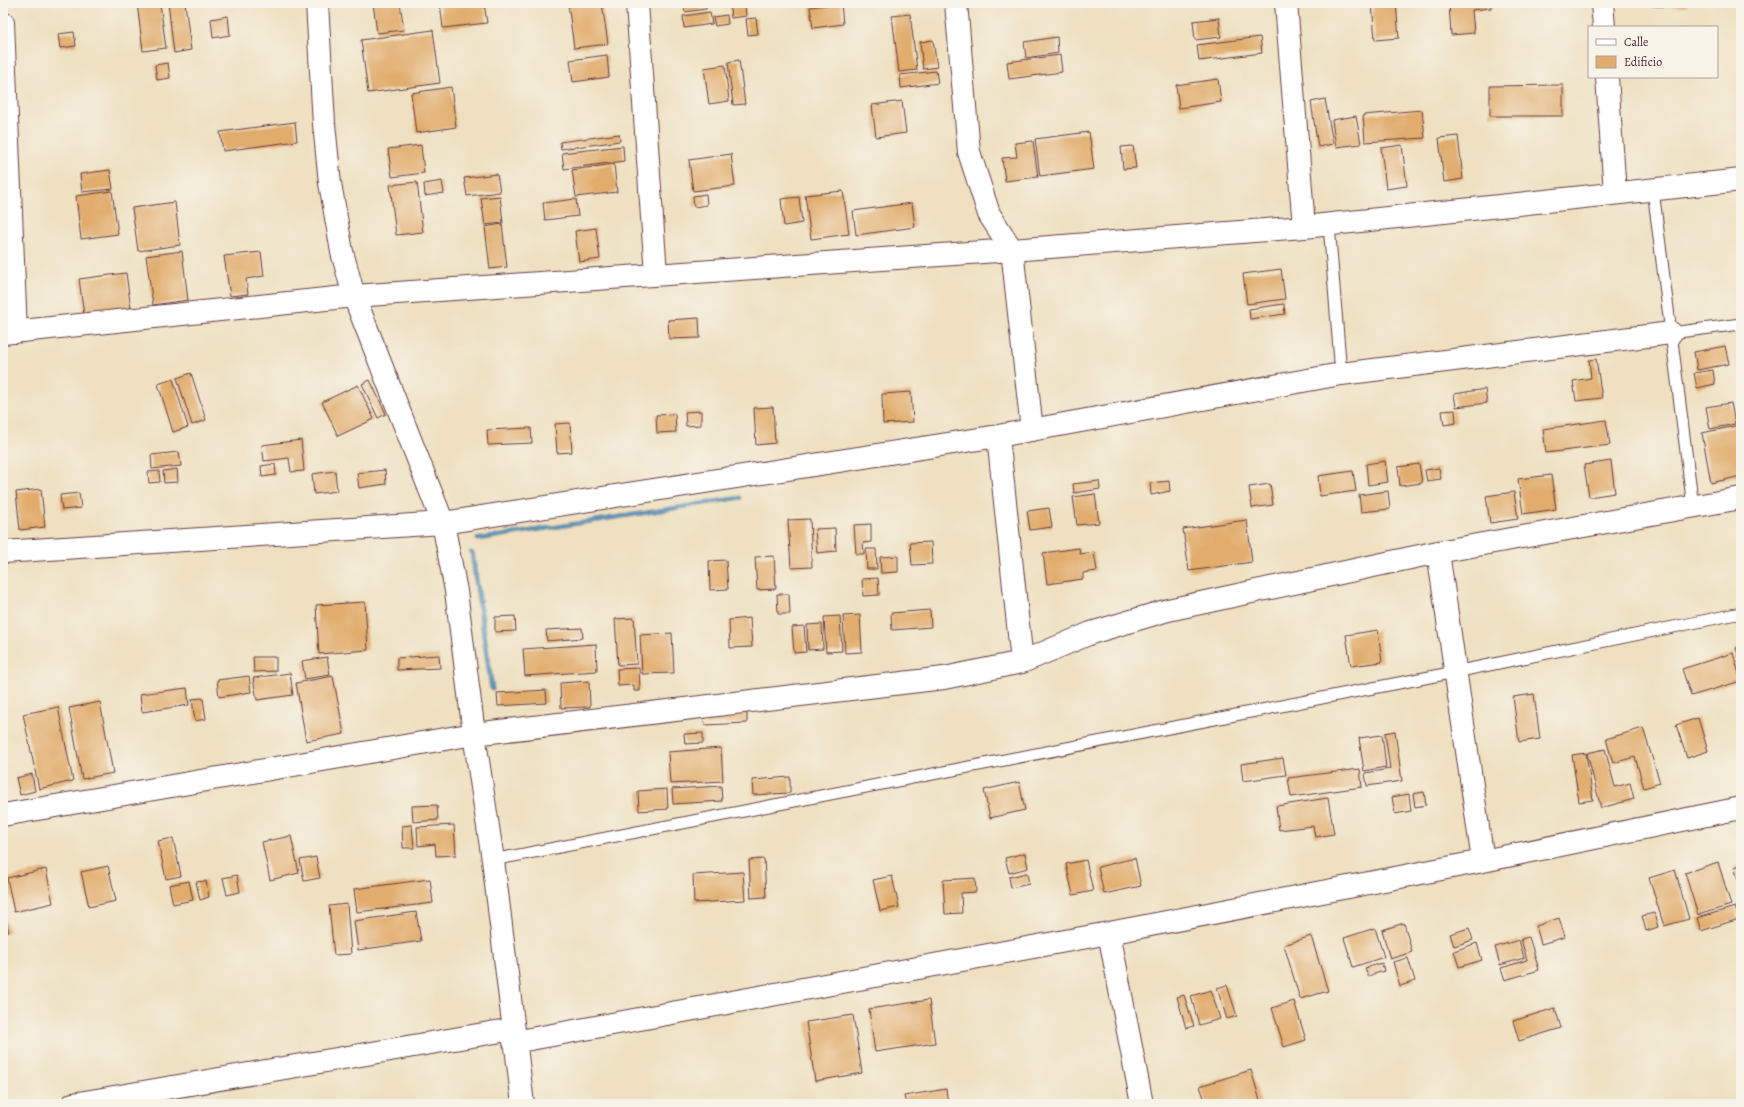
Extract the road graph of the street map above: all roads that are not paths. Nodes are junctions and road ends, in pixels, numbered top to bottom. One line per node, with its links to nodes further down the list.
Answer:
1 (317, 3): 16 (street)
2 (637, 3): 15 (street)
3 (956, 3): 14 (street)
4 (1286, 3): 13 (street)
5 (1602, 3): 7 (street)
6 (3, 23): 18 (street)
7 (1604, 26)
8 (1607, 78): 11 (street)
9 (1741, 180): 10 (street)
10 (1653, 190): 11 (street); 19 (lane)
11 (1615, 193): 12 (street)
12 (1329, 225): 13 (street); 20 (lane)
13 (1304, 227): 14 (street)
14 (1012, 250): 15 (street); 21 (street)
15 (656, 274): 16 (street)
16 (354, 296): 18 (street); 25 (street)
17 (1741, 324): 19 (lane)
18 (10, 333)
19 (1671, 333): 20 (street); 24 (lane)
20 (1341, 374): 21 (street)
21 (1032, 430): 22 (street)
22 (998, 436): 25 (street); 29 (street)
23 (1741, 498): 24 (street)
24 (1693, 507): 27 (street)
25 (443, 523): 26 (street); 31 (street)
26 (3, 552)
27 (1438, 552): 29 (street); 30 (street)
28 (1741, 613): 30 (lane)
29 (1022, 662): 31 (street)
30 (1455, 672): 34 (lane); 35 (street)
31 (474, 734): 33 (street); 34 (street)
32 (1741, 808): 35 (street)
33 (3, 815)
34 (493, 860): 37 (street)
35 (1483, 861): 36 (street)
36 (1109, 933): 37 (street); 40 (street)
37 (514, 1035): 38 (street); 39 (street)
38 (72, 1104)
39 (522, 1104)
40 (1142, 1104)

